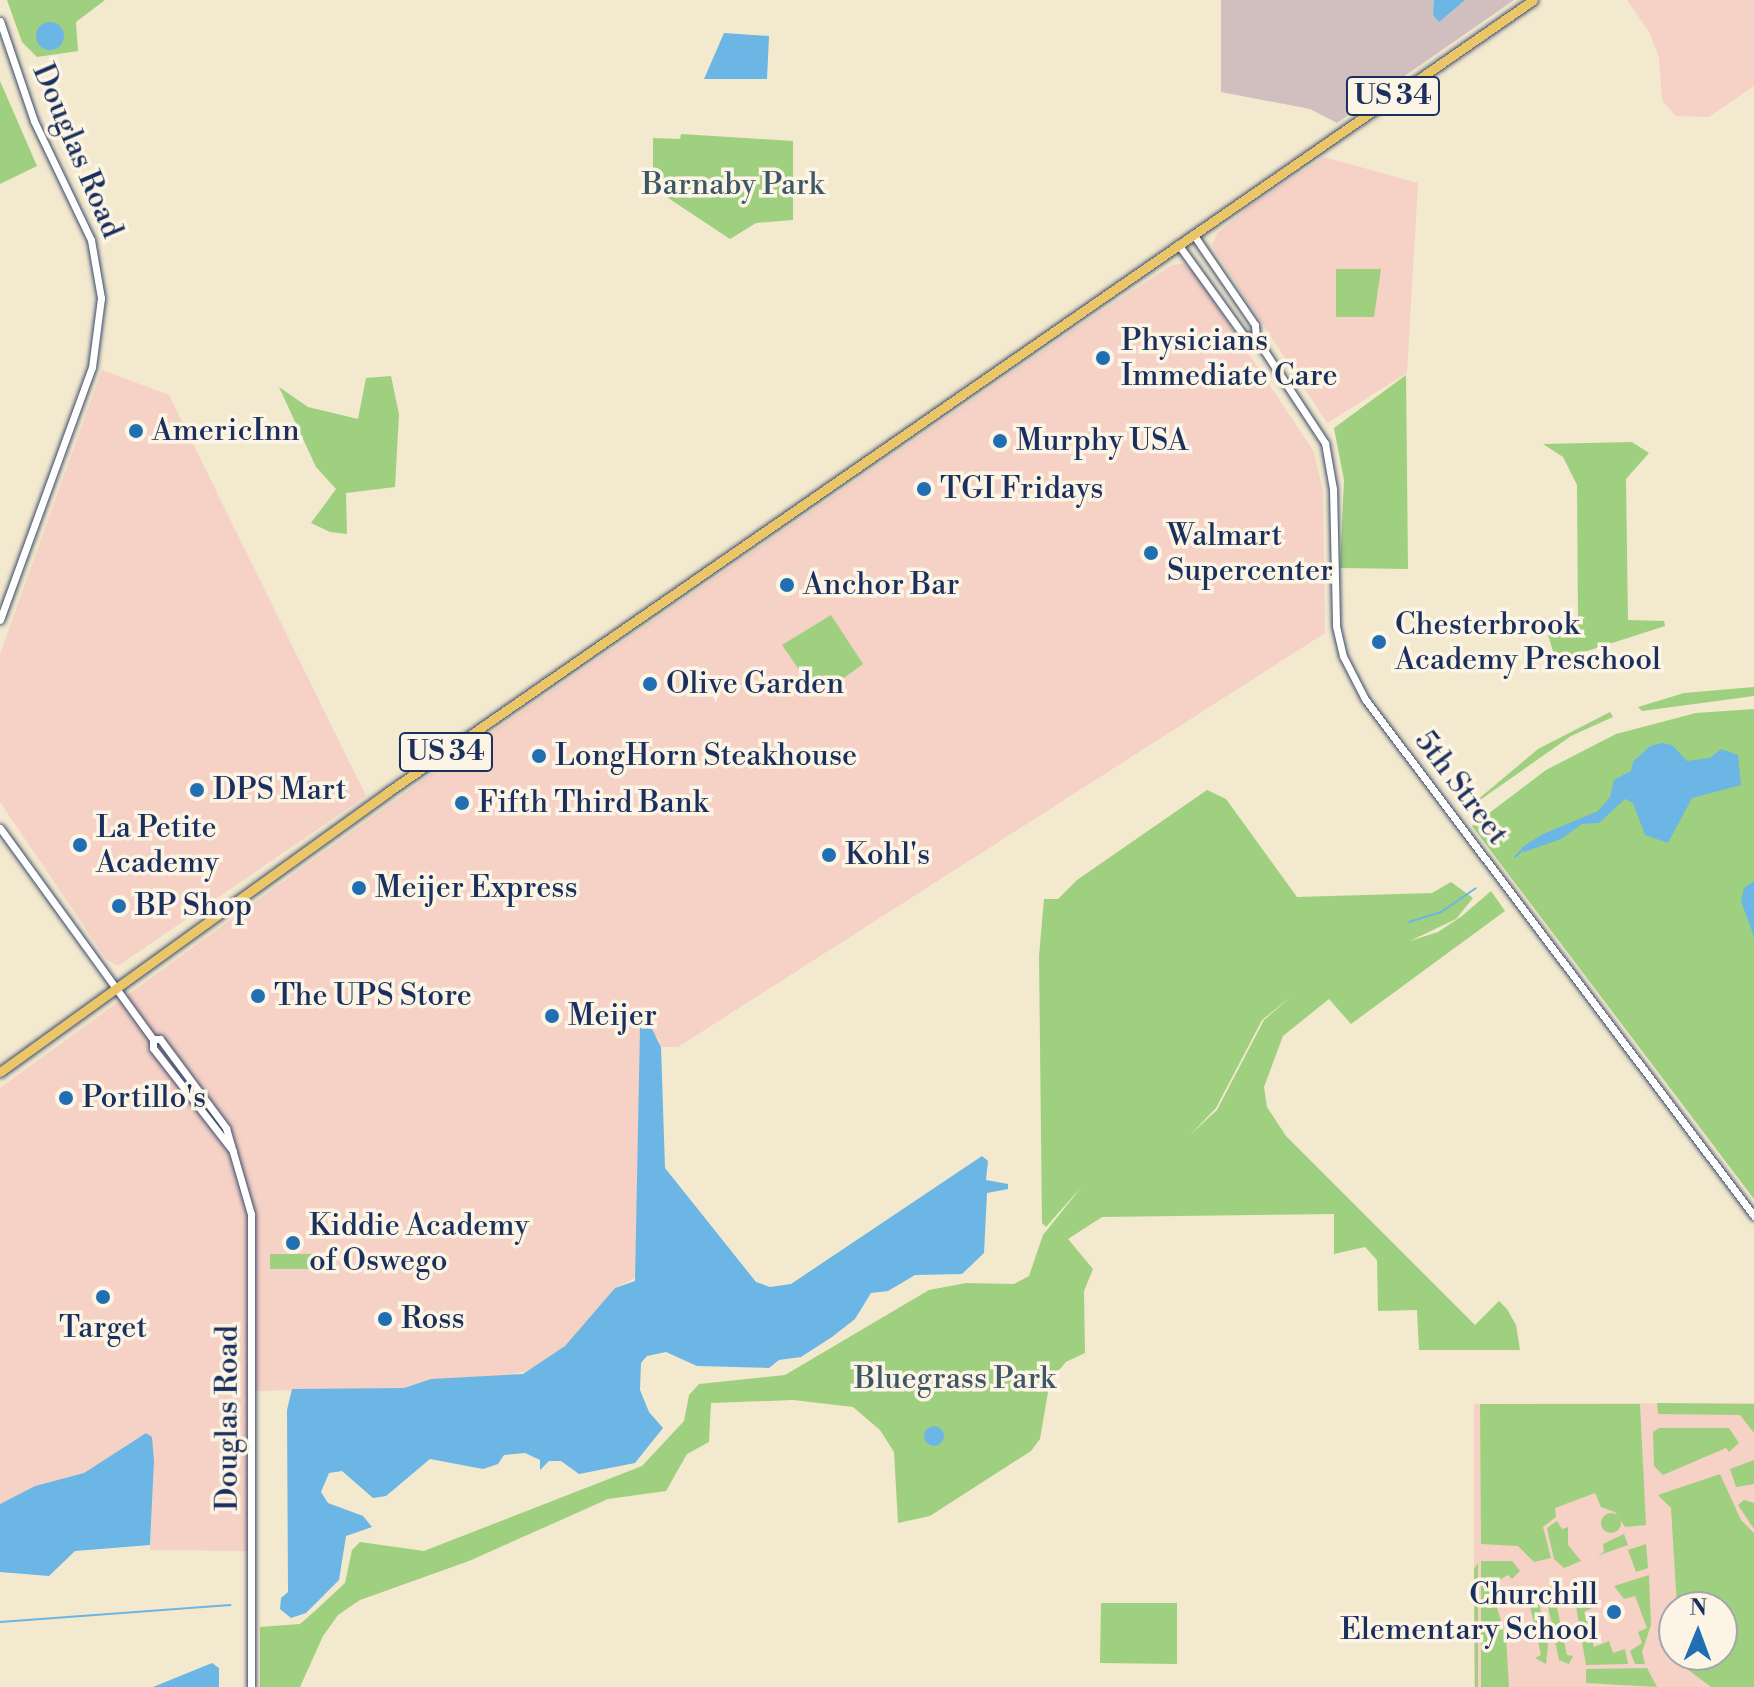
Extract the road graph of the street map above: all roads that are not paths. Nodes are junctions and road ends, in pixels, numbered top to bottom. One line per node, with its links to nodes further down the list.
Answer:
1 (1533, 0): 3 (main road, US 34)
2 (0, 21): 6 (street, Douglas Road)
3 (1193, 234): 4 (main road, US 34); 5 (street, 5th Street)
4 (1178, 244): 5 (street, 5th Street); 8 (main road, US 34)
5 (1256, 338): 10 (street, 5th Street)
6 (0, 620)
7 (0, 828): 8 (street, Douglas Road)
8 (116, 988): 9 (main road, US 34); 11 (street, Douglas Road)
9 (0, 1072)
10 (1754, 1216)
11 (251, 1687)

